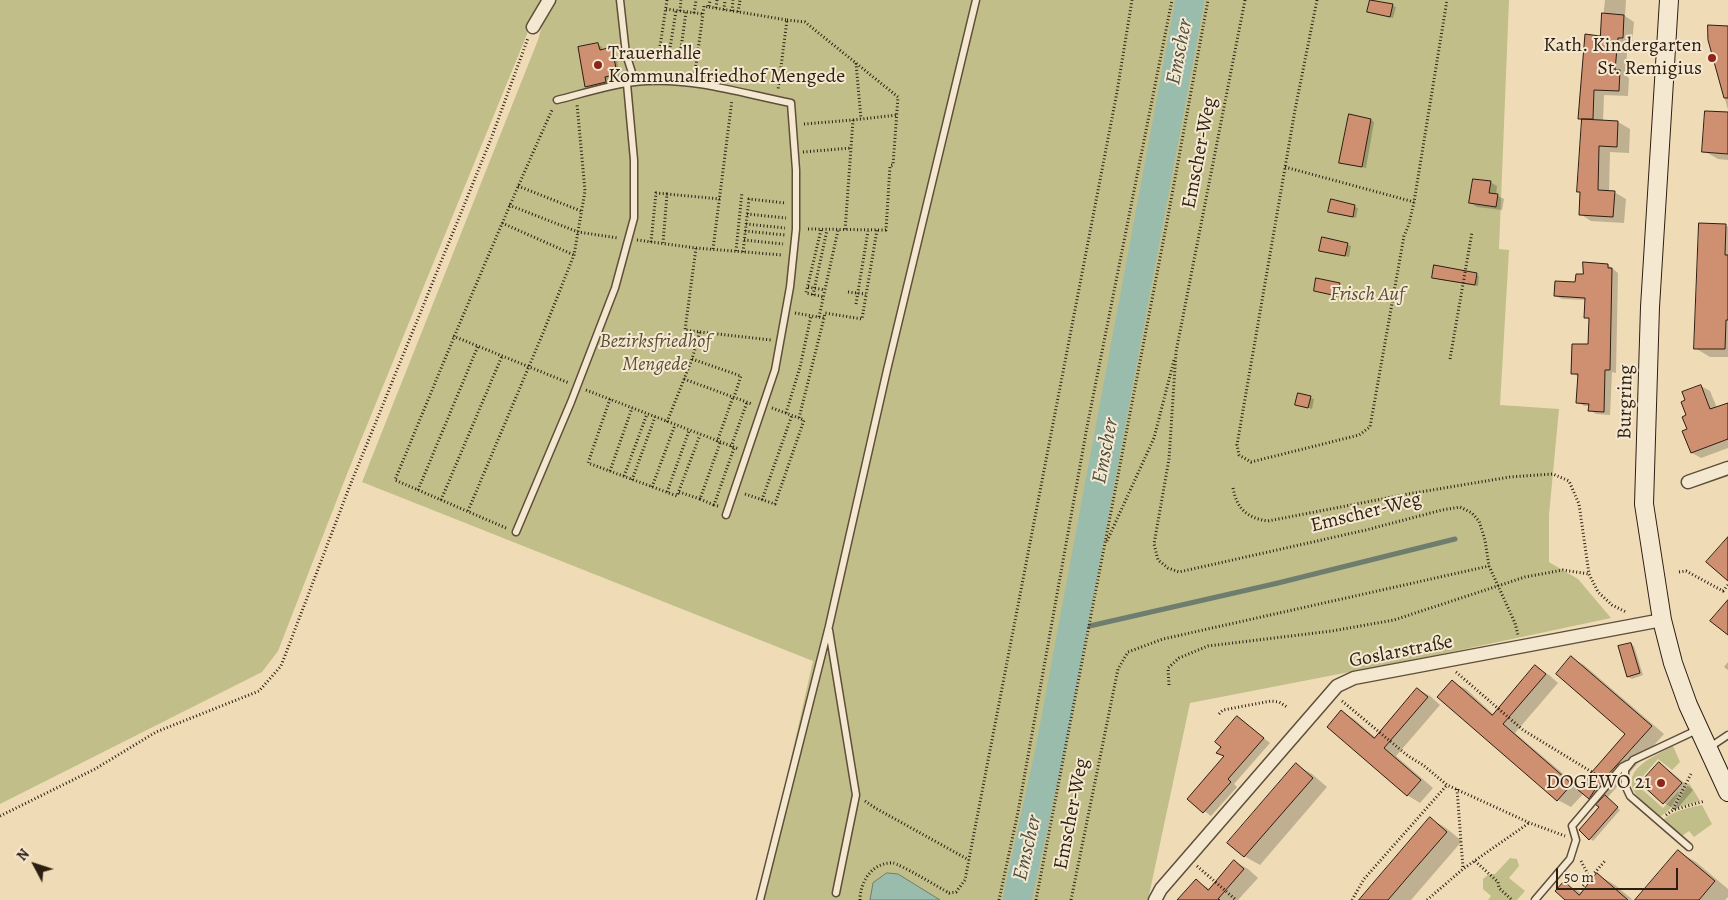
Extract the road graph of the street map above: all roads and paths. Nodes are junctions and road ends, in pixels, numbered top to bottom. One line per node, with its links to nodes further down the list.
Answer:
1 (549, 0): 30 (street)
2 (620, 0): 35 (lane)
3 (667, 0): 21 (path)
4 (681, 0): 23 (path)
5 (696, 0): 27 (path)
6 (710, 0): 19 (path)
7 (717, 0): 20 (path)
8 (725, 0): 22 (path)
9 (733, 0): 24 (path)
10 (740, 0): 26 (path)
11 (976, 0): 148 (lane)
12 (1132, 0): 174 (path)
13 (1172, 0): 183 (path)
14 (1208, 0): 141 (path)
15 (1245, 0): 99 (path, Emscher-Weg)
16 (1317, 0): 47 (path)
17 (1447, 0): 52 (path)
18 (1668, 0): 147 (main road, Burgring)
19 (708, 7): 20 (path); 28 (path)
20 (716, 8): 22 (path)
21 (666, 9): 23 (path); 31 (path)
22 (724, 10): 24 (path)
23 (678, 11): 25 (path); 31 (path)
24 (732, 11): 26 (path)
25 (686, 12): 27 (path); 32 (path)
26 (738, 12): 29 (path)
27 (694, 13): 28 (path)
28 (703, 14): 33 (path)
29 (787, 20): 34 (path); 40 (path)
30 (533, 27): 167 (path)
31 (669, 54): 32 (path)
32 (680, 55): 33 (path)
33 (697, 58): 36 (path)
34 (856, 63): 41 (path); 42 (path)
35 (631, 83): 36 (lane); 38 (lane); 71 (lane)
36 (694, 84): 37 (lane)
37 (733, 92): 40 (lane); 51 (path)
38 (576, 96): 39 (lane); 55 (path)
39 (557, 100): 48 (path)
40 (777, 100): 44 (lane)
41 (897, 115): 42 (path); 65 (path)
42 (861, 119): 43 (path)
43 (853, 120): 44 (path); 45 (path)
44 (793, 125): 46 (lane)
45 (851, 148): 46 (path); 66 (path)
46 (795, 153): 53 (lane)
47 (1285, 167): 52 (path); 52 (path)
48 (518, 186): 54 (path); 55 (path)
49 (742, 192): 78 (path)
50 (667, 194): 51 (path); 73 (path); 74 (path)
51 (720, 199): 77 (path)
52 (1414, 202)
53 (796, 204): 56 (path); 57 (lane)
54 (509, 206): 58 (path); 68 (path)
55 (581, 212): 68 (path)
56 (747, 214): 57 (path); 59 (path)
57 (796, 219): 60 (lane)
58 (502, 224): 80 (path); 96 (path)
59 (746, 224): 60 (path); 61 (path)
60 (796, 228): 62 (path); 70 (lane)
61 (746, 230): 70 (path); 72 (path)
62 (821, 230): 63 (path); 82 (path)
63 (827, 230): 64 (path); 83 (path)
64 (838, 230): 66 (path); 84 (path)
65 (877, 230): 67 (path); 87 (path)
66 (845, 231): 67 (path)
67 (868, 231): 86 (path)
68 (578, 232): 71 (path); 80 (path)
69 (1472, 232): 102 (path)
70 (795, 236): 75 (lane)
71 (628, 239): 73 (path); 105 (lane)
72 (744, 240): 75 (path); 79 (path)
73 (651, 242): 74 (path)
74 (663, 244): 76 (path)
75 (794, 246): 81 (lane)
76 (696, 248): 77 (path); 95 (path)
77 (713, 249): 78 (path)
78 (736, 251): 79 (path)
79 (743, 252): 81 (path)
80 (574, 255): 103 (path)
81 (793, 256): 91 (lane)
82 (808, 287): 83 (path); 88 (path)
83 (814, 288): 84 (path); 88 (path)
84 (825, 290): 89 (path)
85 (848, 292): 86 (path)
86 (858, 293): 87 (path); 90 (path)
87 (866, 294): 94 (path)
88 (813, 295): 89 (path)
89 (824, 297): 93 (path)
90 (856, 304)
91 (786, 312): 92 (path); 97 (lane)
92 (811, 316): 93 (path); 111 (path)
93 (819, 317): 94 (path)
94 (824, 318): 115 (path)
95 (700, 332): 97 (path); 101 (path)
96 (454, 336): 98 (path); 130 (path)
97 (782, 341): 109 (lane)
98 (478, 346): 100 (path); 130 (path)
99 (1176, 352): 141 (path); 142 (path, Emscher-Weg)
100 (502, 356): 103 (path); 135 (path)
101 (692, 359): 104 (path); 106 (path)
102 (1450, 360)
103 (529, 367): 105 (path); 138 (path)
104 (684, 379): 106 (path); 116 (path)
105 (577, 386): 107 (path); 140 (lane)
106 (733, 397): 108 (path); 120 (path)
107 (610, 399): 110 (path); 124 (path)
108 (747, 402): 109 (path); 121 (path)
109 (763, 406): 111 (path); 122 (lane)
110 (632, 408): 112 (path); 124 (path)
111 (786, 413): 113 (path)
112 (647, 414): 114 (path); 125 (path)
113 (792, 415): 115 (path); 136 (path)
114 (655, 417): 116 (path); 126 (path)
115 (799, 418): 136 (path)
116 (667, 422): 117 (path)
117 (675, 426): 118 (path); 128 (path)
118 (688, 431): 119 (path); 132 (path)
119 (700, 435): 120 (path); 133 (path)
120 (719, 442): 121 (path); 134 (path)
121 (733, 447): 122 (path); 137 (path)
122 (747, 452): 131 (lane)
123 (1728, 468): 127 (street)
124 (610, 471): 125 (path)
125 (624, 476): 126 (path)
126 (632, 480): 128 (path)
127 (1688, 482)
128 (652, 487): 132 (path)
129 (1233, 488): 144 (path)
130 (418, 490): 135 (path)
131 (734, 491): 136 (path); 139 (lane)
132 (667, 492): 133 (path)
133 (679, 492): 134 (path)
134 (700, 499): 137 (path)
135 (441, 500): 138 (path)
136 (762, 500)
137 (714, 505): 139 (path)
138 (468, 511): 140 (path)
139 (727, 512)
140 (516, 532)
141 (1104, 546): 184 (path)
142 (1489, 566): 146 (path); 185 (path, Emscher-Weg)
143 (1679, 572): 145 (path)
144 (1590, 574): 146 (path); 147 (path)
145 (1728, 585)
146 (1498, 587): 149 (path); 151 (path)
147 (1654, 622): 149 (street, Goslarstraße); 155 (main road, Burgring)
148 (829, 626): 164 (lane); 181 (lane)
149 (1520, 647): 150 (street, Goslarstraße)
150 (1444, 662): 152 (street, Goslarstraße); 160 (path)
151 (1169, 685)
152 (1332, 693): 161 (path); 173 (street, Goslarstraße)
153 (1287, 707): 154 (path)
154 (1219, 714)
155 (1700, 729): 157 (main road, Burgring); 158 (lane)
156 (1728, 735): 157 (lane)
157 (1709, 748): 163 (main road, Burgring)
158 (1633, 760): 160 (lane); 168 (lane)
159 (1691, 774): 166 (path)
160 (1608, 784): 170 (lane)
161 (1447, 785): 162 (path); 188 (path)
162 (1457, 789): 169 (path); 177 (path)
163 (1728, 792)
164 (856, 795): 174 (path); 180 (lane)
165 (1705, 801): 166 (path)
166 (1673, 810): 168 (path)
167 (0, 816)
168 (1658, 822): 171 (lane)
169 (1530, 823): 170 (path); 175 (path)
170 (1576, 840): 191 (lane)
171 (1689, 847)
172 (1583, 854): 178 (path)
173 (1188, 858): 186 (street, Goslarstraße); 187 (path)
174 (969, 860): 182 (path)
175 (1475, 861): 177 (path); 190 (path)
176 (1604, 861): 178 (path)
177 (1463, 869): 189 (path)
178 (1590, 878): 179 (path)
179 (1583, 886)
180 (836, 893)
181 (760, 900)
182 (860, 900)
183 (998, 900)
184 (1036, 900)
185 (1071, 900)
186 (1155, 900)
187 (1236, 900)
188 (1352, 900)
189 (1427, 900)
190 (1512, 900)
191 (1535, 900)

